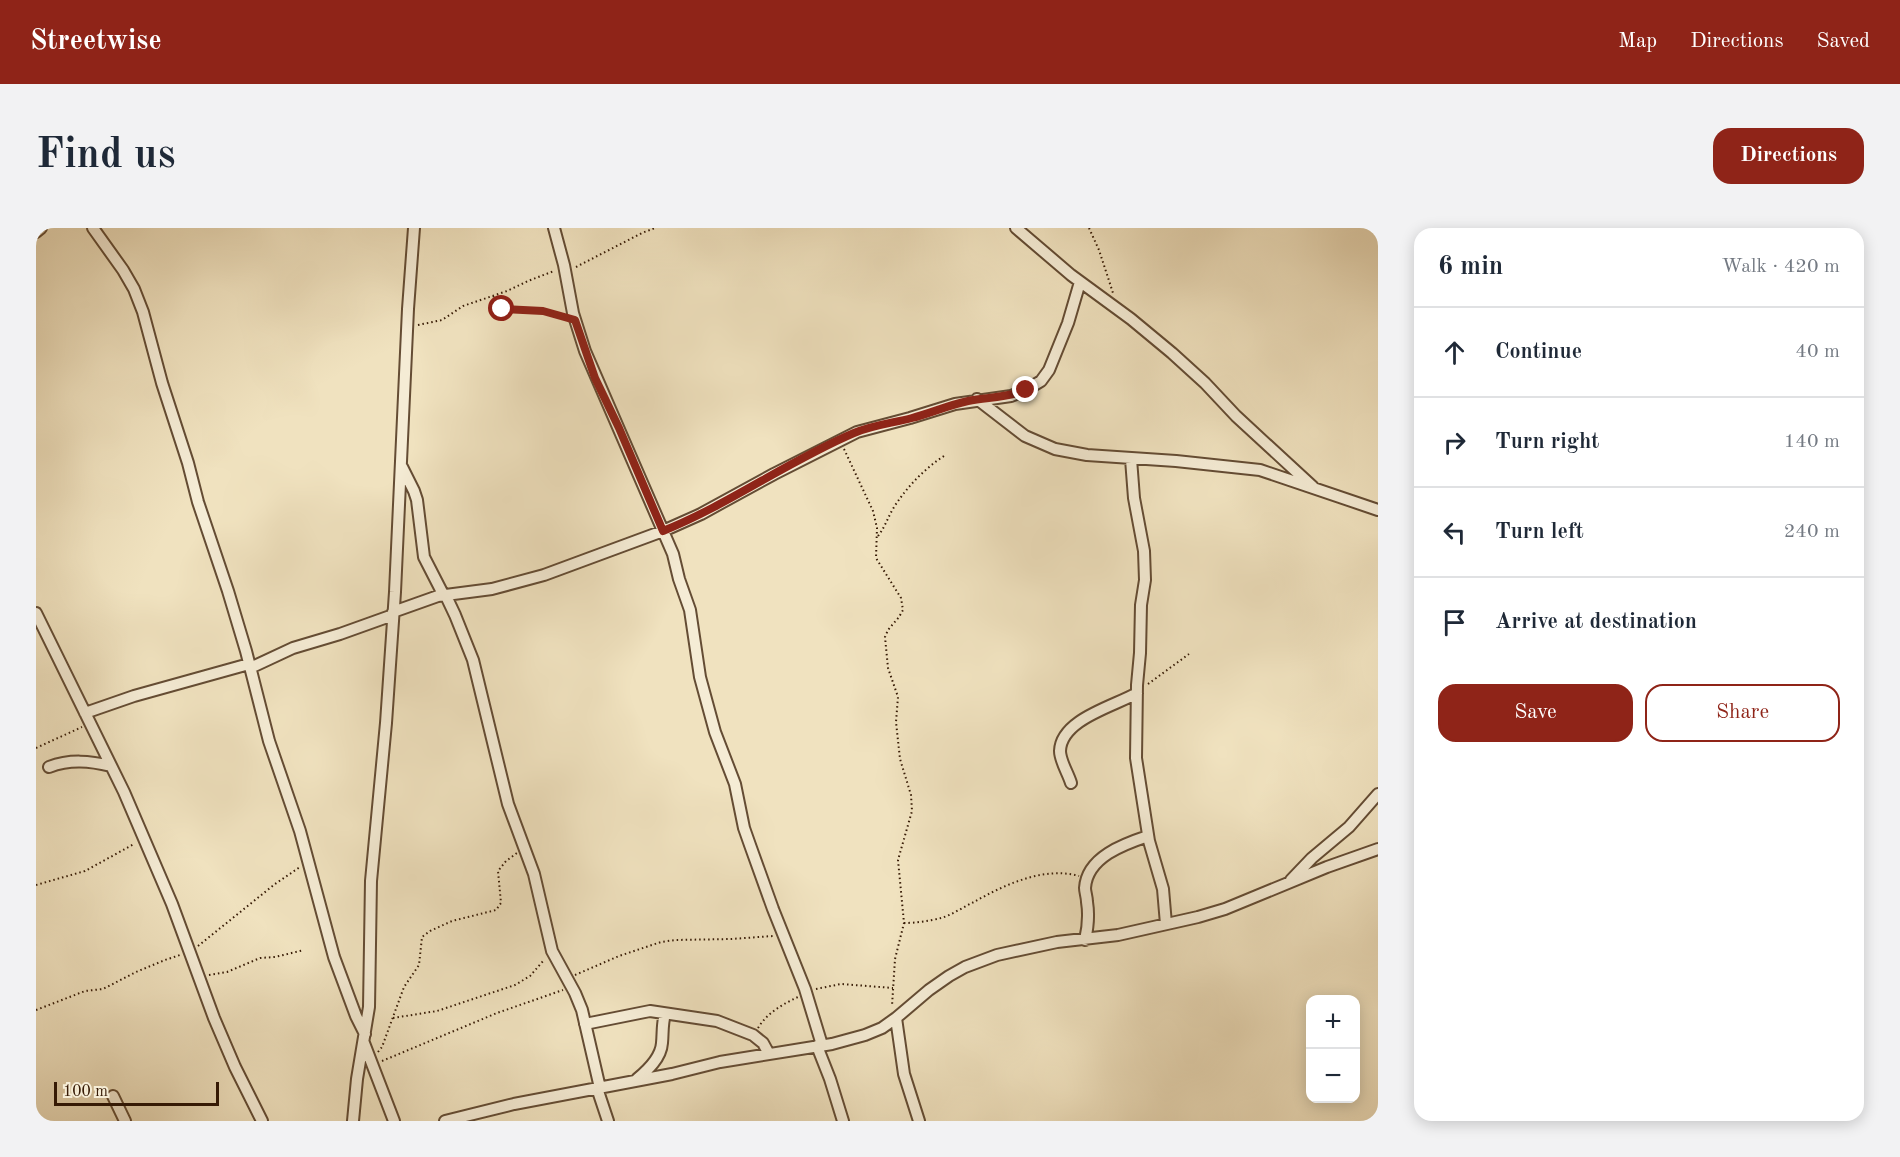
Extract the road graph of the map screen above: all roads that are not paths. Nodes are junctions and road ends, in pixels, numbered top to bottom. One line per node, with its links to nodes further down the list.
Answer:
1 (41, 228): 6 (street)
2 (93, 228): 17 (street)
3 (414, 228): 10 (street)
4 (554, 228): 13 (street)
5 (1016, 228): 7 (street)
6 (36, 232)
7 (1080, 282): 8 (street); 11 (street)
8 (977, 399): 9 (street); 13 (street)
9 (1131, 459): 11 (street); 18 (street)
10 (402, 467): 14 (street); 16 (street)
11 (1315, 489): 12 (street)
12 (1378, 510)
13 (663, 531): 14 (street); 33 (street)
14 (445, 596): 16 (street); 31 (street)
15 (36, 613): 19 (street)
16 (393, 614): 17 (street); 32 (street)
17 (249, 666): 19 (street); 32 (street)
18 (1137, 692): 22 (street); 24 (street)
19 (88, 718): 20 (street)
20 (111, 766): 21 (street); 39 (street)
21 (50, 767)
22 (1071, 783)
23 (1378, 794): 26 (street)
24 (1148, 836): 27 (street); 28 (street)
25 (1378, 849): 26 (street)
26 (1289, 882): 27 (street)
27 (1166, 924): 28 (street)
28 (1085, 940): 30 (street)
29 (665, 1014): 31 (street); 34 (street); 35 (street)
30 (894, 1020): 33 (street); 45 (street)
31 (585, 1024): 36 (street)
32 (364, 1038): 40 (street); 41 (street)
33 (820, 1046): 34 (street); 44 (street)
34 (769, 1054): 35 (street)
35 (636, 1080): 36 (street)
36 (599, 1088): 42 (street); 43 (street)
37 (113, 1096): 38 (street)
38 (125, 1121)
39 (262, 1121)
40 (353, 1121)
41 (393, 1121)
42 (445, 1121)
43 (608, 1121)
44 (843, 1121)
45 (919, 1121)

